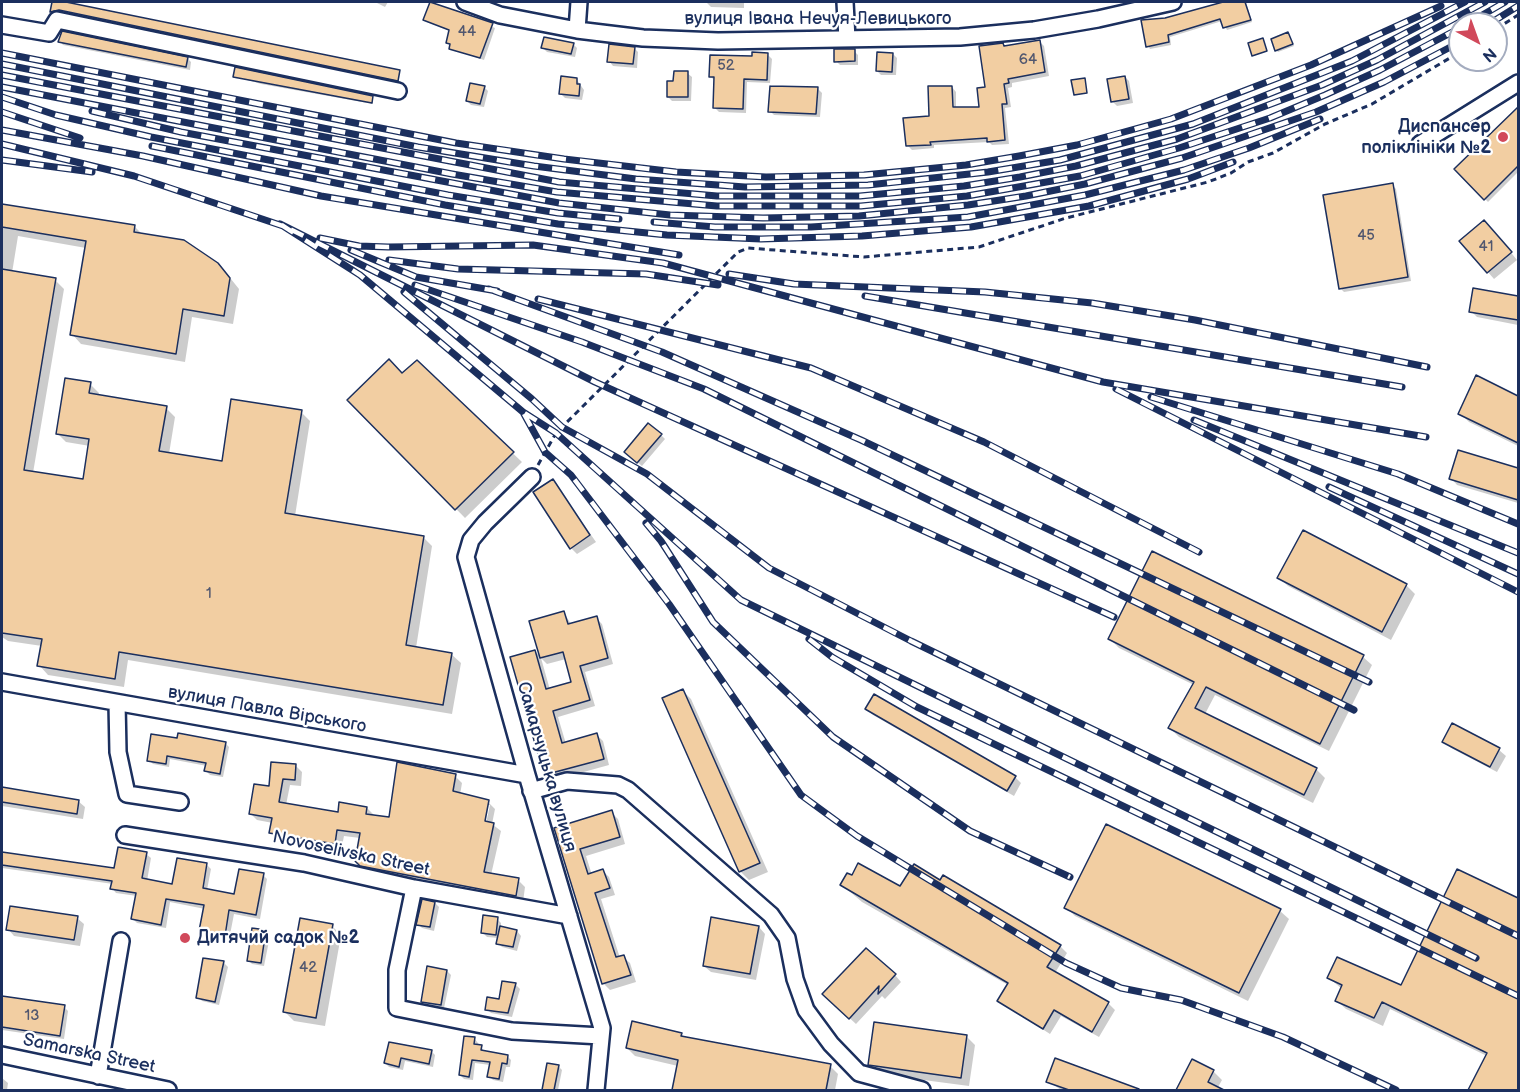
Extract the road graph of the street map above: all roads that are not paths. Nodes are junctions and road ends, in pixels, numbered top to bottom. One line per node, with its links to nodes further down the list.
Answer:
1 (466, 2): 7 (street, вулиця Івана Нечуя-Левицького)
2 (579, 2): 7 (street)
3 (845, 2): 8 (street)
4 (1173, 2): 5 (street, вулиця Івана Нечуя-Левицького)
5 (1157, 4): 8 (street, вулиця Івана Нечуя-Левицького)
6 (2, 25): 10 (street)
7 (577, 30): 8 (street, вулиця Івана Нечуя-Левицького)
8 (847, 39)
9 (1518, 83): 11 (street)
10 (398, 91)
11 (1420, 144)
12 (532, 477): 15 (street, Самарчуцька вулиця)
13 (2, 682): 14 (street, вулиця Павла Вірського)
14 (117, 703): 15 (street, вулиця Павла Вірського); 17 (street)
15 (527, 776): 16 (street, Самарчуцька вулиця)
16 (531, 791): 20 (street, Самарчуцька вулиця); 27 (street)
17 (180, 802)
18 (124, 835): 19 (street, Novoselivska Street)
19 (414, 888): 20 (street, Novoselivska Street); 22 (street)
20 (569, 916): 22 (street, Самарчуцька вулиця)
21 (121, 941): 24 (street)
22 (601, 1036): 26 (street, Самарчуцька вулиця)
23 (2, 1055): 24 (street, Samarska Street)
24 (98, 1076): 25 (street, Samarska Street)
25 (168, 1090)
26 (596, 1090)
27 (922, 1090)

